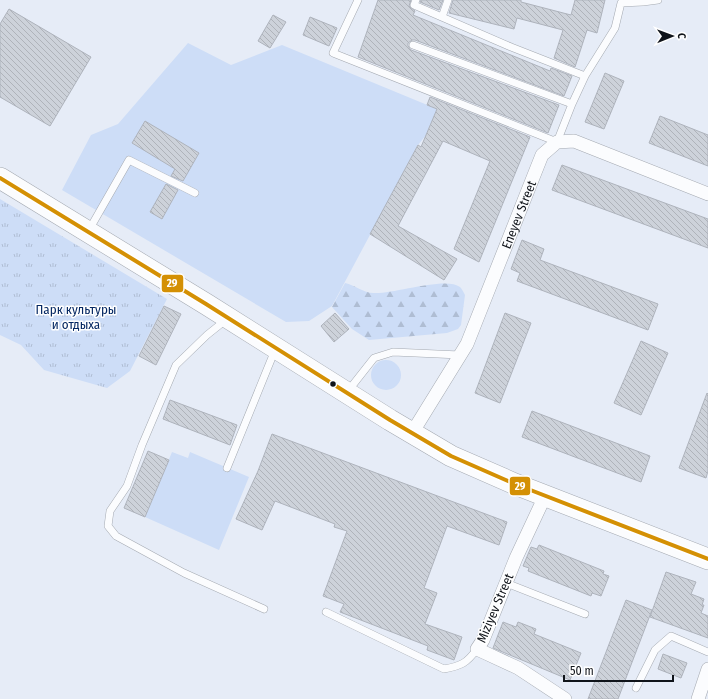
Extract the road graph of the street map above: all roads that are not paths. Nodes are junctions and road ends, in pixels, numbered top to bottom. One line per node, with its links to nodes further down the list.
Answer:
1 (358, 0): 10 (lane)
2 (416, 0): 6 (lane)
3 (448, 0): 6 (lane)
4 (658, 0): 5 (lane)
5 (619, 2): 8 (lane)
6 (442, 17): 8 (lane)
7 (413, 45): 9 (lane)
8 (585, 76): 9 (lane)
9 (572, 104): 10 (lane)
10 (557, 142): 13 (street); 17 (street, Eneyev Street)
11 (0, 178): 14 (main road)
12 (195, 193): 14 (lane)
13 (708, 194)
14 (88, 232): 15 (main road)
15 (228, 318): 16 (main road); 24 (lane)
16 (276, 348): 18 (main road); 20 (lane)
17 (460, 355): 18 (lane); 19 (street, Eneyev Street)
18 (347, 392): 19 (main road)
19 (412, 433): 21 (main road)
20 (227, 468)
21 (545, 496): 22 (main road); 23 (street, Miziyev Street)
22 (708, 559)
23 (506, 583): 26 (lane); 27 (street, Miziyev Street)
24 (264, 609)
25 (326, 612): 27 (lane)
26 (585, 614)
27 (477, 649): 31 (street, Miziyev Street)
28 (708, 652): 30 (lane)
29 (708, 669): 32 (street)
30 (636, 688)
31 (565, 699)
32 (698, 699)

